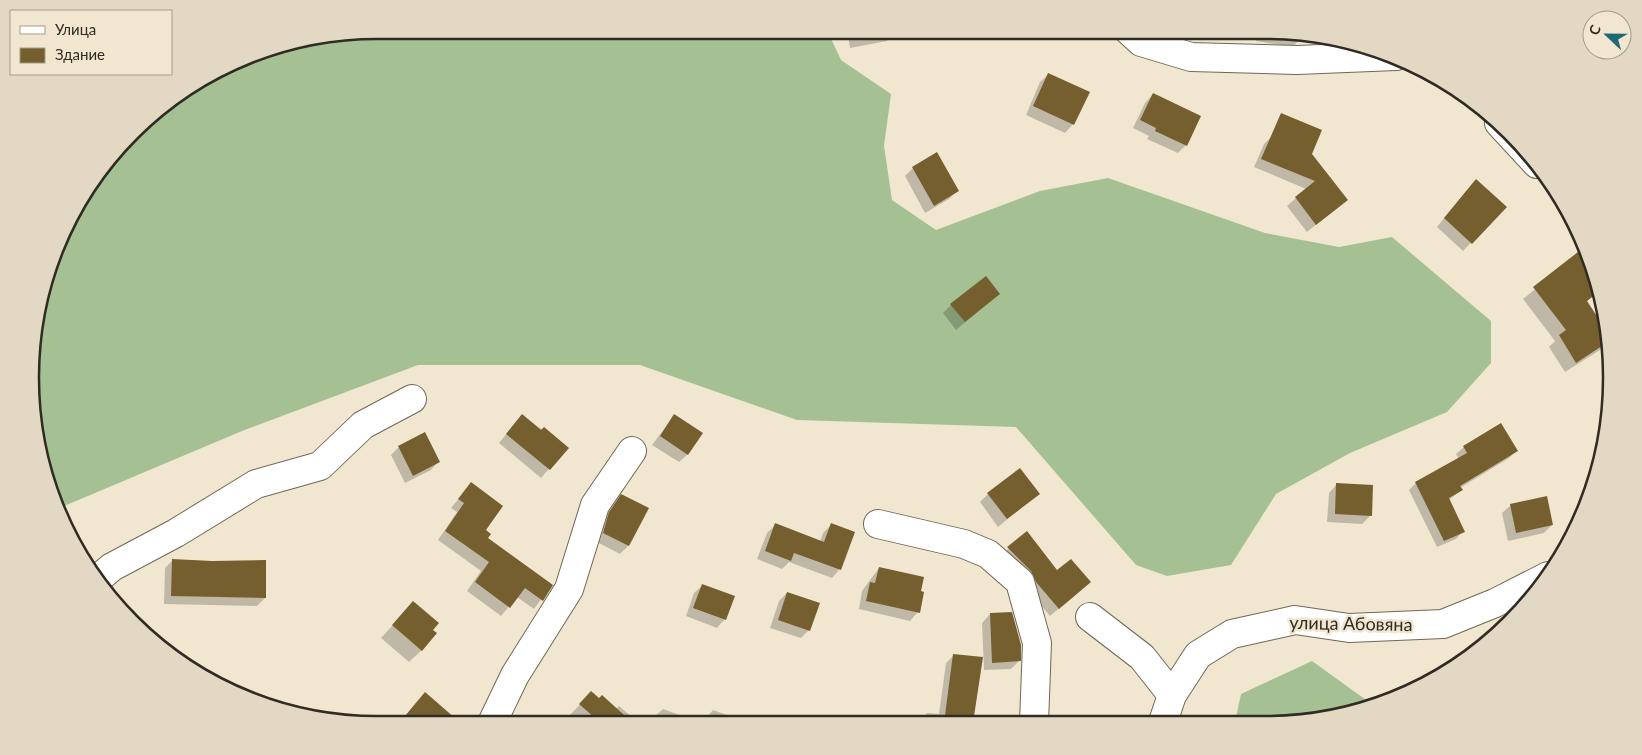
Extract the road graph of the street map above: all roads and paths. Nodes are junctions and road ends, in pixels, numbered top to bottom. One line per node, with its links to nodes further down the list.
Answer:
1 (1138, 39): 2 (street)
2 (1373, 57)
3 (412, 399): 6 (street)
4 (632, 451): 10 (street)
5 (878, 524): 11 (street)
6 (103, 575)
7 (1533, 583): 9 (street, улица Абовяна)
8 (1090, 617): 9 (street)
9 (1172, 696): 12 (street, улица Абовяна)
10 (495, 716)
11 (1034, 716)
12 (1165, 716)

